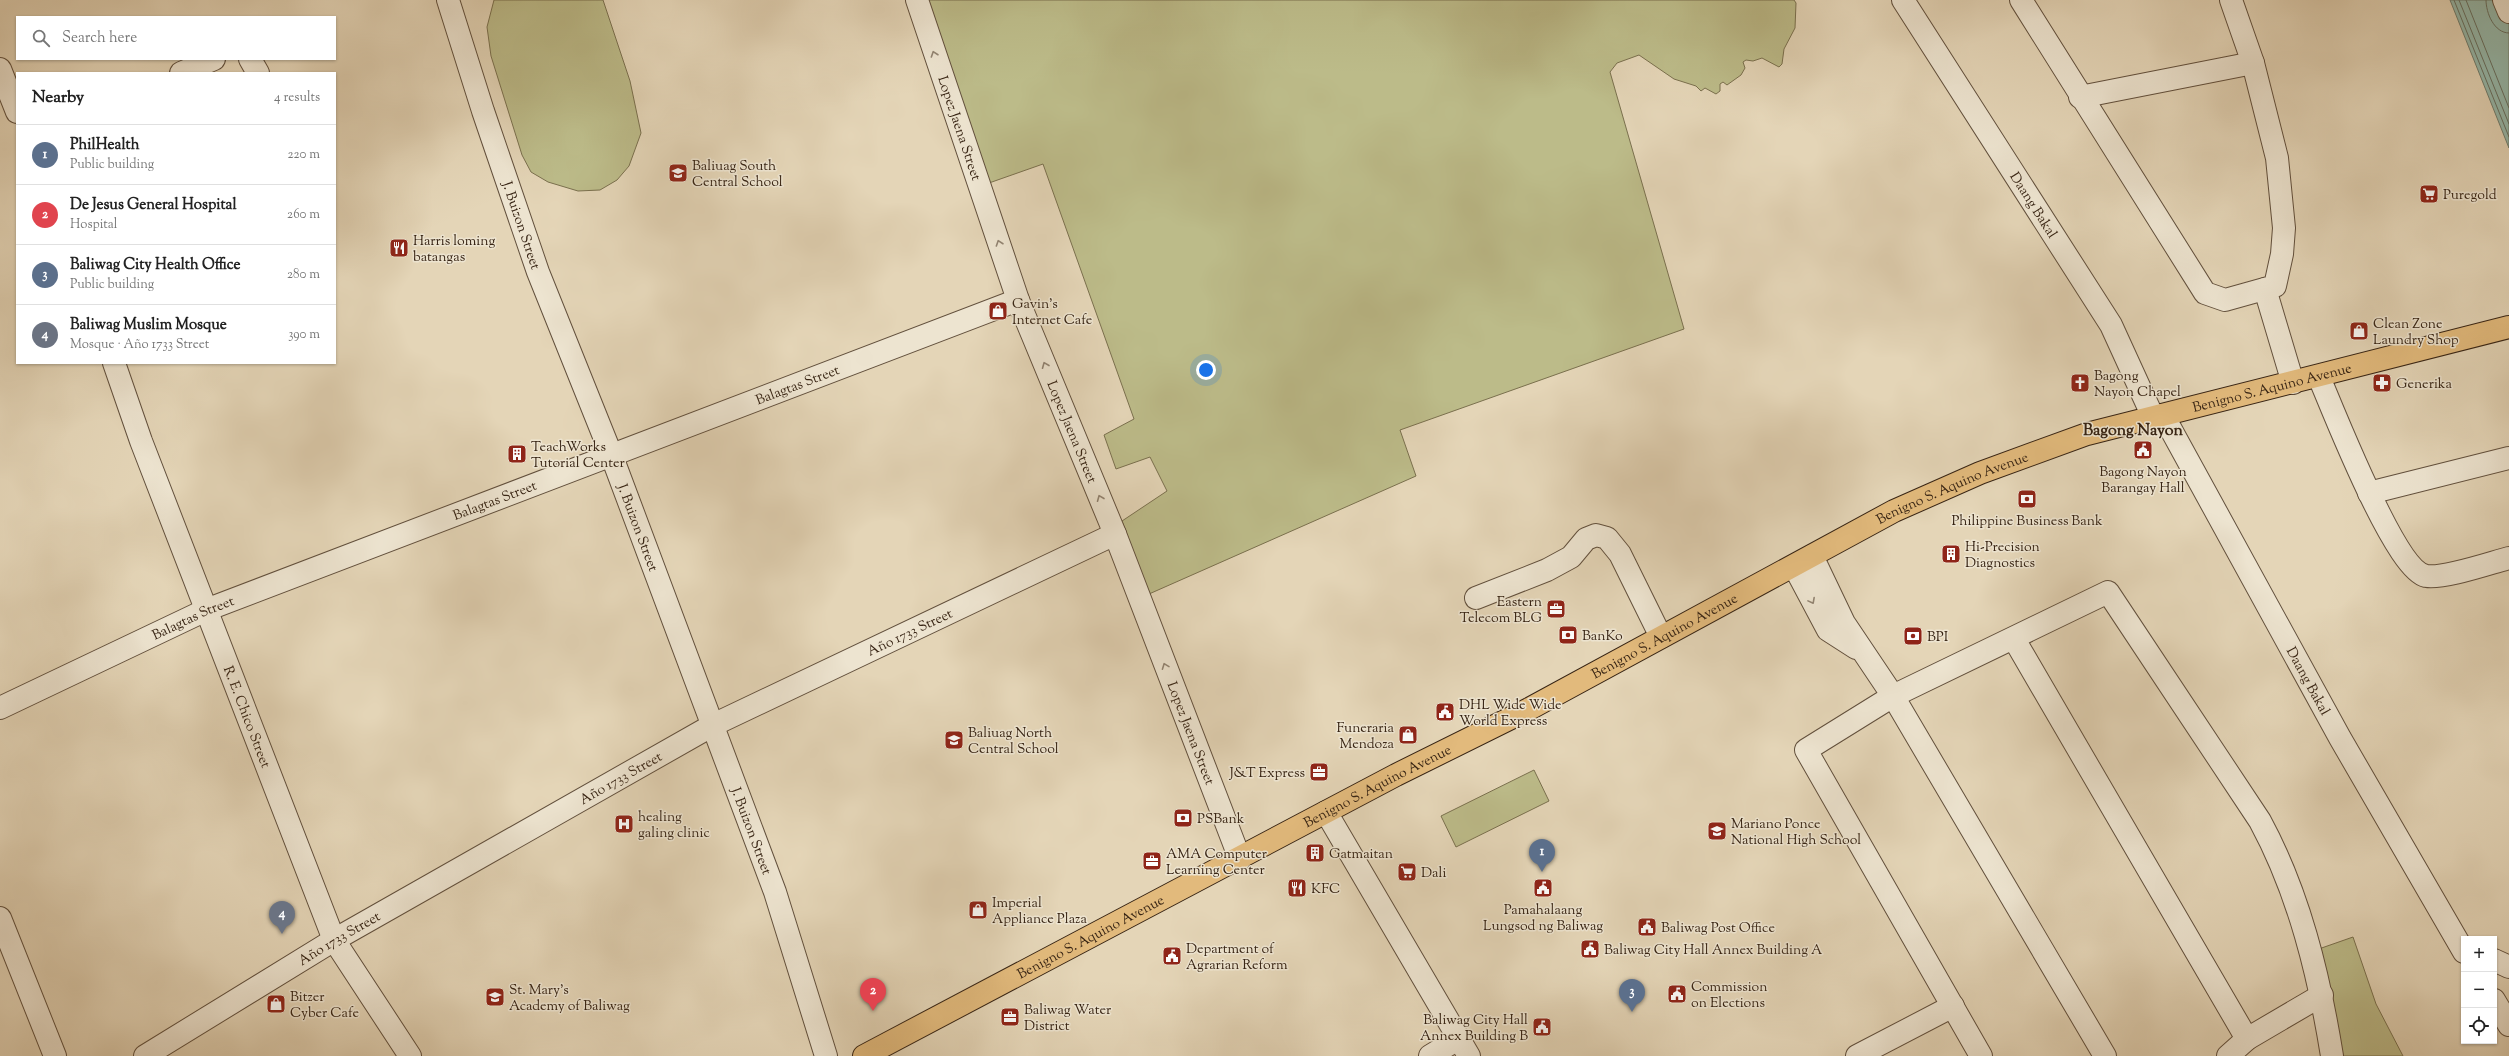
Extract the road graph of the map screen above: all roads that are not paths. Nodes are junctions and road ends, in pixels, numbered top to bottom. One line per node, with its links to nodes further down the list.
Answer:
1 (448, 0): 23 (street, J. Buizon Street)
2 (916, 0): 17 (street, Lopez Jaena Street, one-way to 2)
3 (1903, 0): 22 (street, Daang Bakal)
4 (2021, 0): 14 (street)
5 (2231, 0): 10 (street)
6 (2504, 0): 7 (street)
7 (2509, 12)
8 (212, 60): 12 (street)
9 (251, 60): 13 (street)
10 (2252, 63): 14 (street); 16 (street)
11 (0, 69): 15 (street)
12 (183, 72)
13 (257, 72)
14 (2080, 97): 16 (street)
15 (16, 109)
16 (2265, 289): 21 (street)
17 (1018, 300): 23 (street, Balagtas Street); 26 (street, Lopez Jaena Street, one-way to 17)
18 (2509, 327): 20 (main road, Benigno S. Aquino Avenue)
19 (114, 364): 30 (street, R. E. Chico Street)
20 (2319, 377): 21 (main road, Benigno S. Aquino Avenue); 25 (street)
21 (2293, 383): 22 (main road, Benigno S. Aquino Avenue)
22 (2158, 416): 28 (main road, Benigno S. Aquino Avenue); 40 (street, Daang Bakal)
23 (611, 454): 30 (street, Balagtas Street); 35 (street, J. Buizon Street)
24 (2509, 458): 25 (street)
25 (2369, 493): 27 (street)
26 (1115, 534): 35 (street, Año 1733 Street); 37 (street, Lopez Jaena Street, one-way to 26)
27 (2509, 558)
28 (1803, 561): 31 (main road, Benigno S. Aquino Avenue); 33 (street)
29 (1476, 598): 31 (street)
30 (206, 610): 34 (street, Balagtas Street); 39 (street, R. E. Chico Street)
31 (1660, 637): 36 (main road, Benigno S. Aquino Avenue)
32 (2014, 639): 33 (street); 43 (street); 47 (street)
33 (1893, 696): 45 (street); 57 (street)
34 (0, 708)
35 (713, 725): 39 (street, Año 1733 Street); 52 (street, J. Buizon Street)
36 (1326, 812): 37 (main road, Benigno S. Aquino Avenue); 48 (street)
37 (1240, 859): 53 (main road, Benigno S. Aquino Avenue)
38 (0, 918): 49 (street)
39 (334, 940): 50 (street, Año 1733 Street); 51 (street, R. E. Chico Street)
40 (2461, 945)
41 (2497, 961): 42 (street)
42 (2509, 966)
43 (2322, 995): 47 (street); 59 (street)
44 (2497, 1005): 46 (street)
45 (1953, 1006): 55 (street); 56 (street)
46 (2509, 1025)
47 (2247, 1039): 58 (street)
48 (1463, 1048): 54 (street)
49 (55, 1056)
50 (144, 1056)
51 (410, 1056)
52 (826, 1056)
53 (864, 1056)
54 (1430, 1056)
55 (1857, 1056)
56 (1981, 1056)
57 (2105, 1056)
58 (2228, 1056)
59 (2332, 1056)

